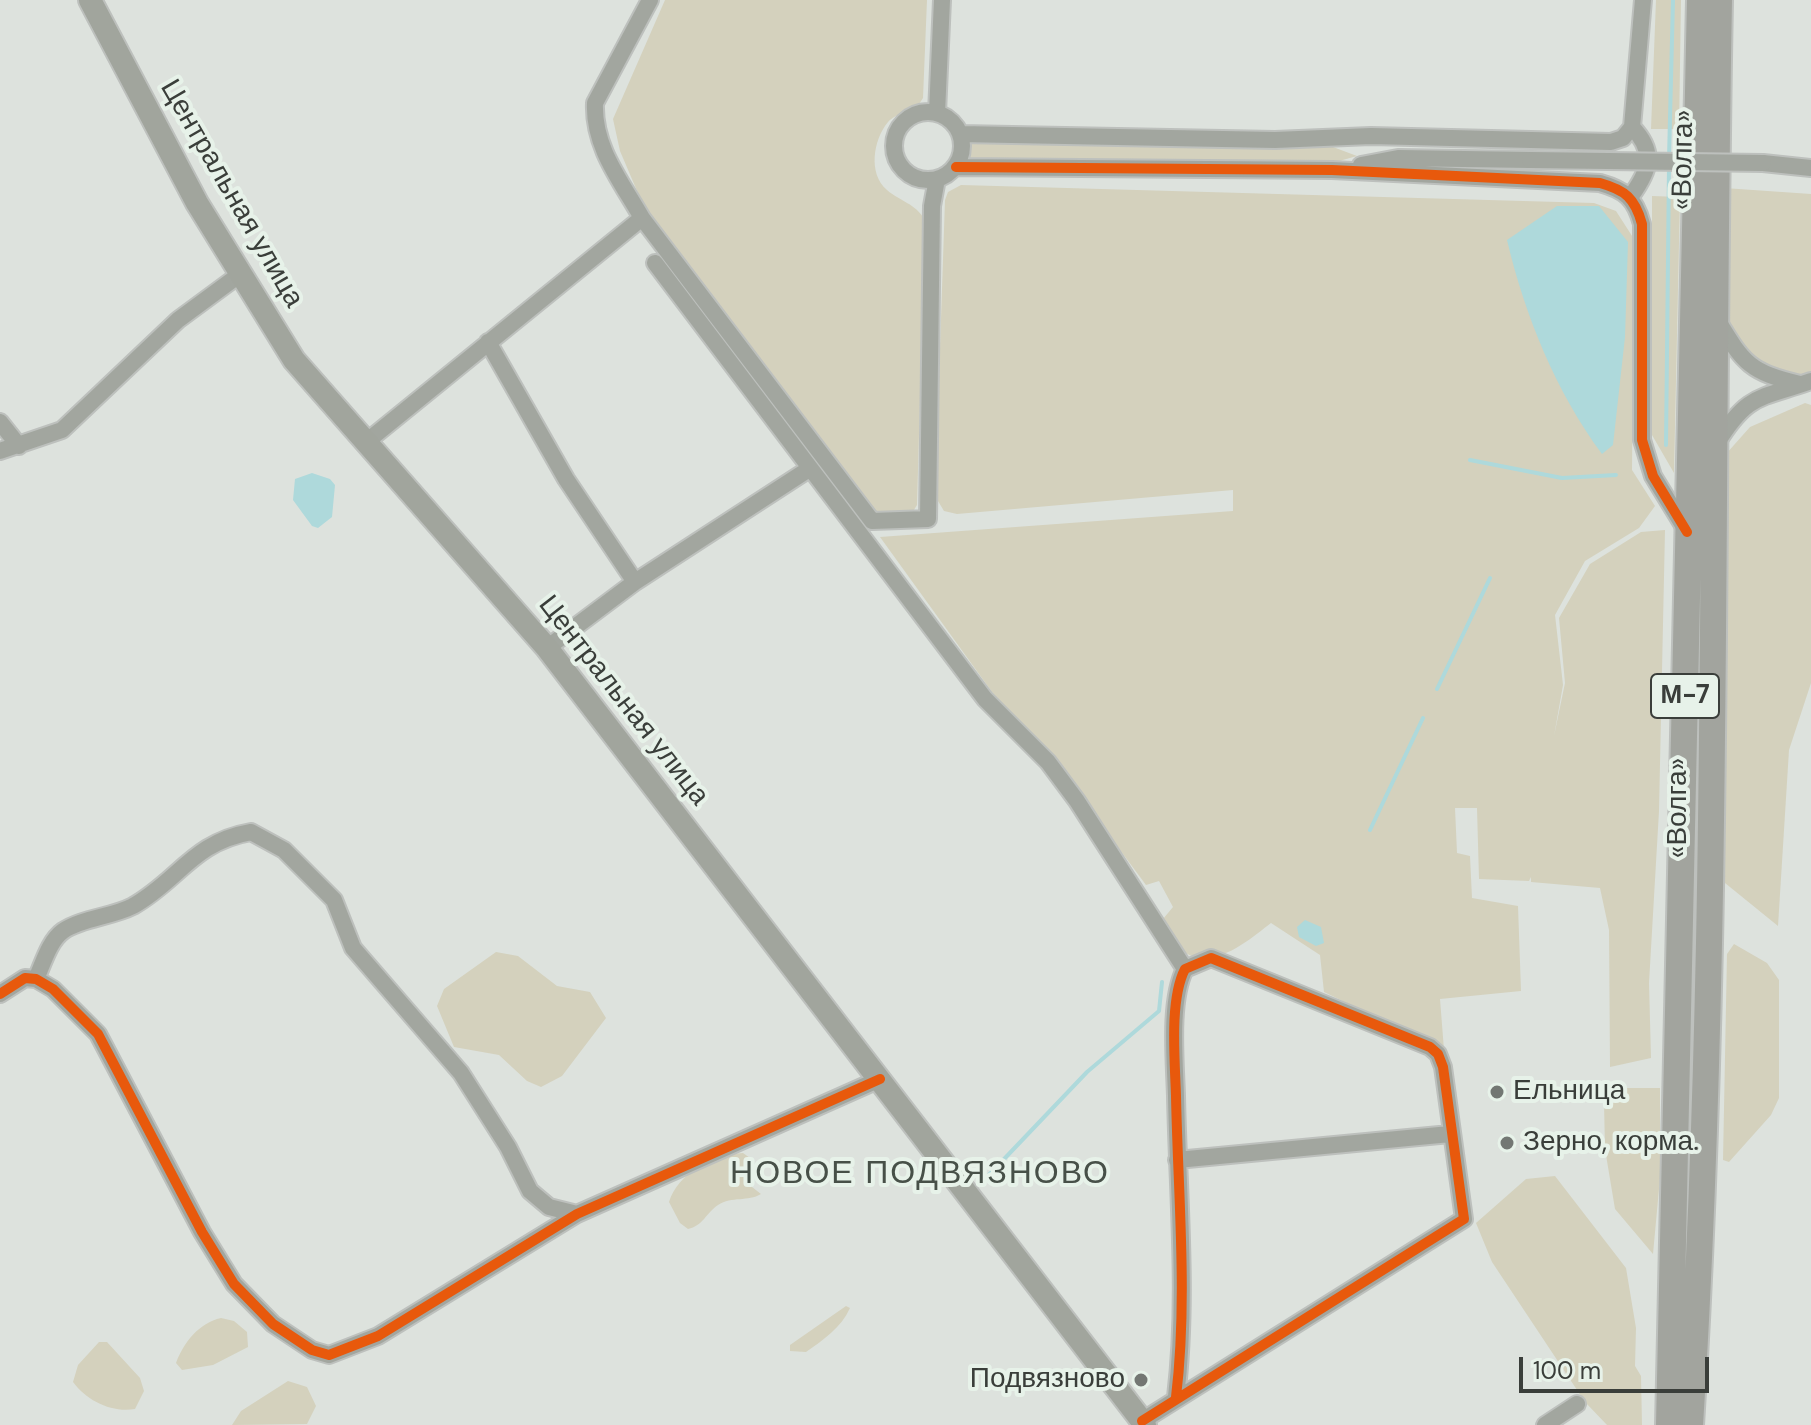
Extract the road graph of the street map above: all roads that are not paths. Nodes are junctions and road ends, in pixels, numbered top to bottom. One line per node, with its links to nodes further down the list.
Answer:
1 (90, 0): 19 (main road, Центральная улица)
2 (650, 0): 17 (street)
3 (942, 0): 7 (street)
4 (1643, 0): 8 (street)
5 (1700, 0): 29 (highway, «Волга» / М-7)
6 (1719, 0): 20 (highway, «Волга» / М-7)
7 (937, 113): 9 (street); 15 (street)
8 (1632, 127): 10 (street); 16 (street)
9 (960, 134): 10 (street); 12 (street)
10 (1333, 140): 11 (street)
11 (1398, 158): 13 (street, bridge); 14 (street)
12 (956, 167): 14 (street); 15 (street)
13 (1811, 168)
14 (1332, 170): 16 (street)
15 (937, 179): 17 (street)
16 (1631, 196): 29 (street)
17 (642, 218): 21 (street)
18 (655, 263): 28 (street)
19 (239, 275): 24 (main road, Центральная улица); 25 (street)
20 (1713, 313): 22 (street); 26 (highway, «Волга» / М-7)
21 (488, 342): 24 (street); 30 (street)
22 (1806, 383): 26 (street)
23 (0, 422): 25 (street)
24 (365, 443): 31 (main road, Центральная улица)
25 (19, 446): 27 (street)
26 (1714, 448): 44 (highway, «Волга» / М-7)
27 (0, 451)
28 (809, 469): 30 (street); 32 (street)
29 (1687, 532): 43 (highway, «Волга» / М-7)
30 (635, 582): 31 (street)
31 (547, 648): 35 (main road, Центральная улица)
32 (1185, 969): 36 (street); 37 (street)
33 (36, 979): 34 (street); 38 (street); 38 (street)
34 (0, 994)
35 (880, 1079): 38 (street); 41 (main road, Центральная улица)
36 (1450, 1134): 37 (street); 39 (street)
37 (1177, 1160): 39 (street)
38 (577, 1214)
39 (1176, 1397): 41 (street)
40 (1577, 1404): 42 (street)
41 (1144, 1423)
42 (1545, 1425)
43 (1669, 1425)
44 (1690, 1425)

